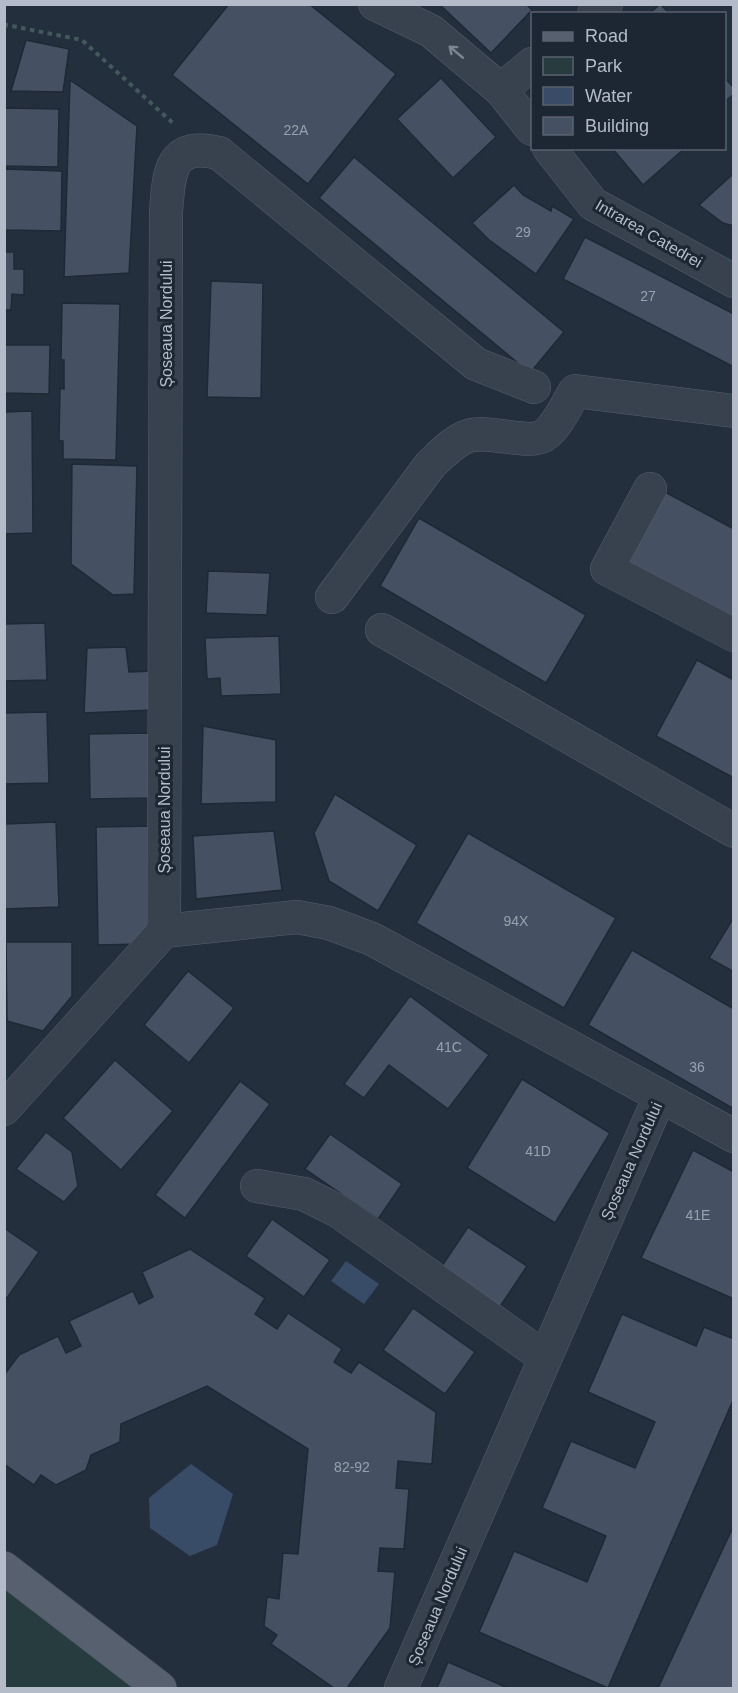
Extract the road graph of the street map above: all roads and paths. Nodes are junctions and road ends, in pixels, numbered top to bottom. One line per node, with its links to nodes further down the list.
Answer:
1 (375, 4): 4 (street, one-way to 1)
2 (4, 27): 6 (path)
3 (531, 65): 4 (street)
4 (501, 90): 5 (street)
5 (531, 128)
6 (200, 148): 9 (street); 16 (street, Șoseaua Nordului)
7 (551, 150): 8 (street, Intrarea Catedrei)
8 (734, 281)
9 (534, 387)
10 (734, 411): 12 (street)
11 (650, 489): 14 (street)
12 (332, 597)
13 (382, 630): 15 (street)
14 (734, 635)
15 (734, 831)
16 (164, 931): 17 (street, Șoseaua Nordului); 18 (street)
17 (660, 1096): 19 (street); 21 (street, Șoseaua Nordului)
18 (4, 1109)
19 (734, 1136)
20 (257, 1186): 21 (street)
21 (544, 1357): 24 (street, Șoseaua Nordului)
22 (4, 1568): 23 (main road)
23 (160, 1689)
24 (401, 1689)

